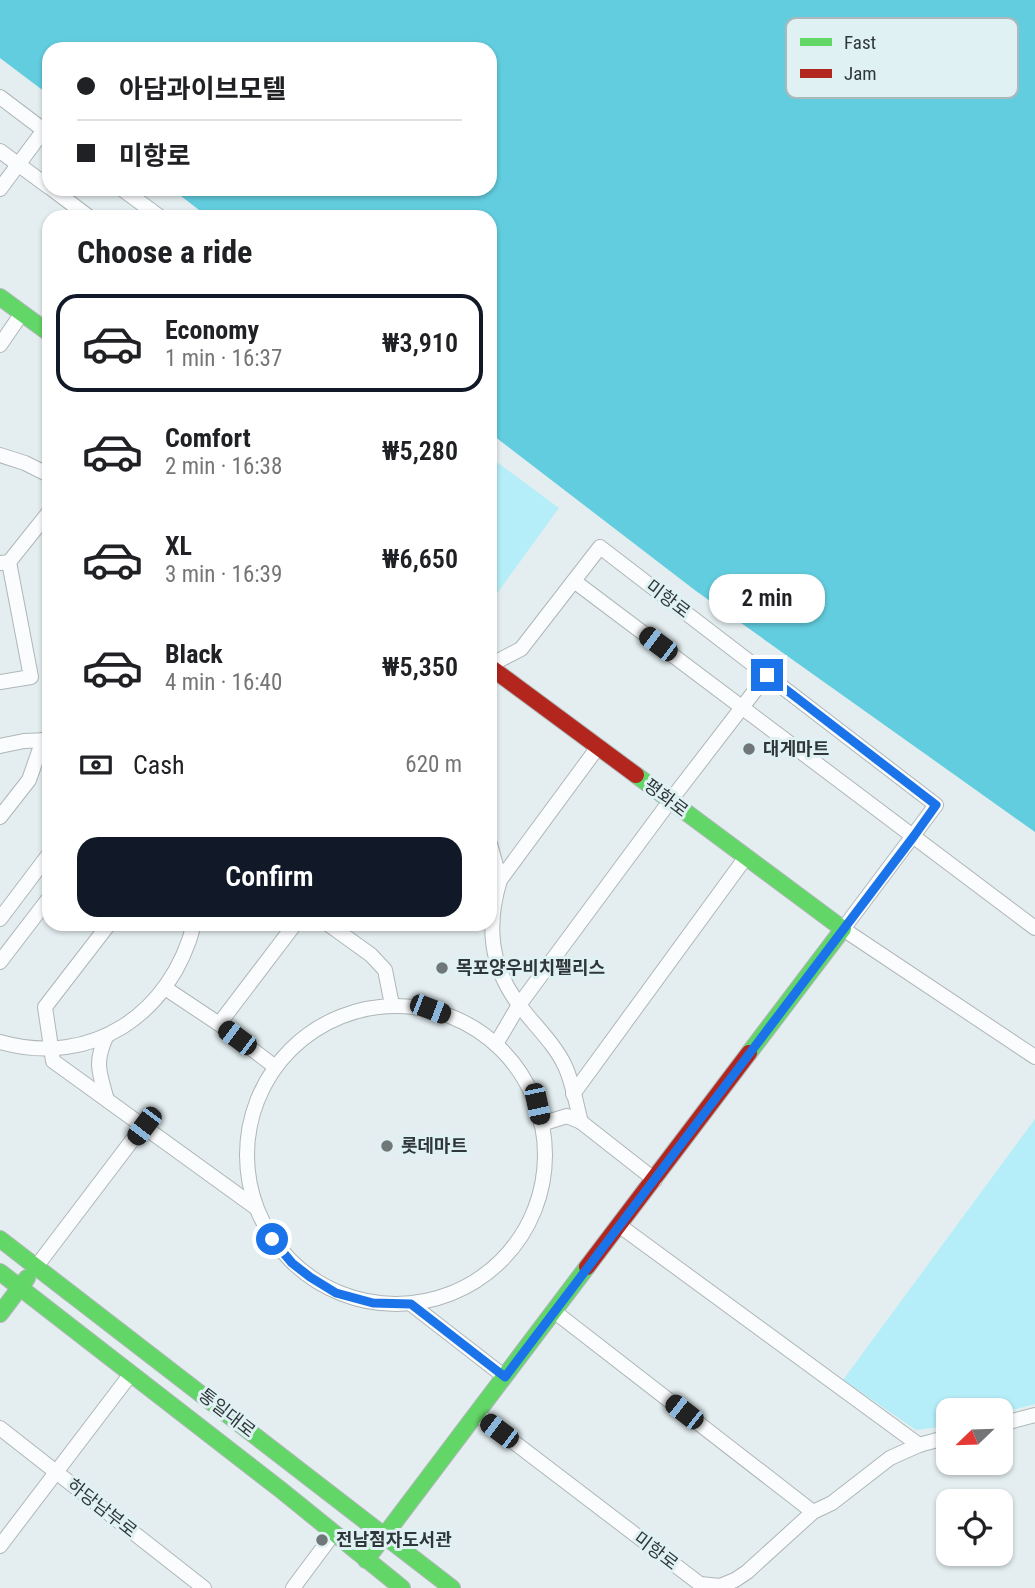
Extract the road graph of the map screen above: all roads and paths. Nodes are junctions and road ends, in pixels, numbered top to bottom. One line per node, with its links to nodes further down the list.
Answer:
1 (0, 97): 2 (street)
2 (42, 128)
3 (42, 138): 5 (street)
4 (0, 151): 5 (street)
5 (18, 164): 6 (street); 7 (street)
6 (42, 182)
7 (0, 189)
8 (61, 196): 10 (street)
9 (132, 196): 11 (street)
10 (80, 210)
11 (150, 210)
12 (0, 297): 13 (street)
13 (22, 313): 14 (street); 15 (street)
14 (42, 328)
15 (0, 345)
16 (0, 455): 17 (street)
17 (42, 472)
18 (42, 520): 19 (street)
19 (5, 562): 24 (street)
20 (574, 581): 21 (street); 23 (street, 미항로); 25 (street)
21 (497, 662)
22 (497, 671): 28 (street, 평화로)
23 (767, 675): 25 (street); 32 (street, 미항로)
24 (0, 682)
25 (743, 708): 30 (street); 32 (street)
26 (42, 740): 27 (street)
27 (1, 741)
28 (598, 747): 30 (street, 평화로); 36 (street)
29 (42, 749): 31 (street)
30 (670, 801): 33 (street, 평화로); 49 (street)
31 (0, 817)
32 (914, 836): 40 (street); 41 (street)
33 (746, 857): 41 (street, 평화로); 58 (street)
34 (42, 863): 39 (street)
35 (497, 869): 36 (street)
36 (500, 880): 37 (street)
37 (497, 890)
38 (42, 907): 47 (street)
39 (0, 919)
40 (1035, 928)
41 (842, 929): 56 (street); 63 (street)
42 (103, 931): 55 (street)
43 (192, 931): 48 (street)
44 (290, 931): 51 (street)
45 (338, 931): 50 (street)
46 (492, 931): 49 (street)
47 (0, 962)
48 (165, 988): 51 (street); 52 (street)
49 (519, 1004): 54 (street); 58 (street)
50 (392, 1005): 54 (street); 57 (street)
51 (219, 1024): 57 (street)
52 (107, 1035): 55 (street); 59 (street)
53 (0, 1042): 55 (street)
54 (496, 1044): 61 (street)
55 (50, 1049): 59 (street)
56 (1035, 1057)
57 (274, 1066): 64 (street)
58 (573, 1094): 60 (street)
59 (107, 1100): 62 (street)
60 (582, 1122): 61 (street); 63 (street)
61 (541, 1124): 70 (street)
62 (144, 1126): 64 (street); 67 (street)
63 (655, 1180): 65 (street)
64 (255, 1208): 70 (street)
65 (620, 1226): 71 (street); 80 (street)
66 (0, 1239): 67 (street, 통일대로)
67 (36, 1267): 69 (street); 84 (street, 통일대로)
68 (0, 1272): 69 (street, 통일대로)
69 (20, 1287): 72 (street); 73 (street, 통일대로)
70 (411, 1304): 74 (street)
71 (555, 1312): 74 (street); 82 (street)
72 (0, 1314)
73 (130, 1375): 81 (street); 83 (street, 통일대로)
74 (505, 1377): 75 (street)
75 (477, 1414): 82 (street, 미항로); 84 (street)
76 (1035, 1415): 77 (street)
77 (1013, 1421)
78 (0, 1428): 81 (street, 하당남부로)
79 (936, 1440): 80 (street, 미항로)
80 (919, 1445): 82 (street, 미항로)
81 (55, 1471): 85 (street); 87 (street, 하당남부로)
82 (813, 1513)
83 (334, 1533): 86 (street, 통일대로); 88 (street)
84 (385, 1535): 86 (street); 90 (street, 통일대로)
85 (0, 1546)
86 (366, 1560): 89 (street, 통일대로)
87 (204, 1588)
88 (293, 1588)
89 (402, 1588)
90 (452, 1588)

